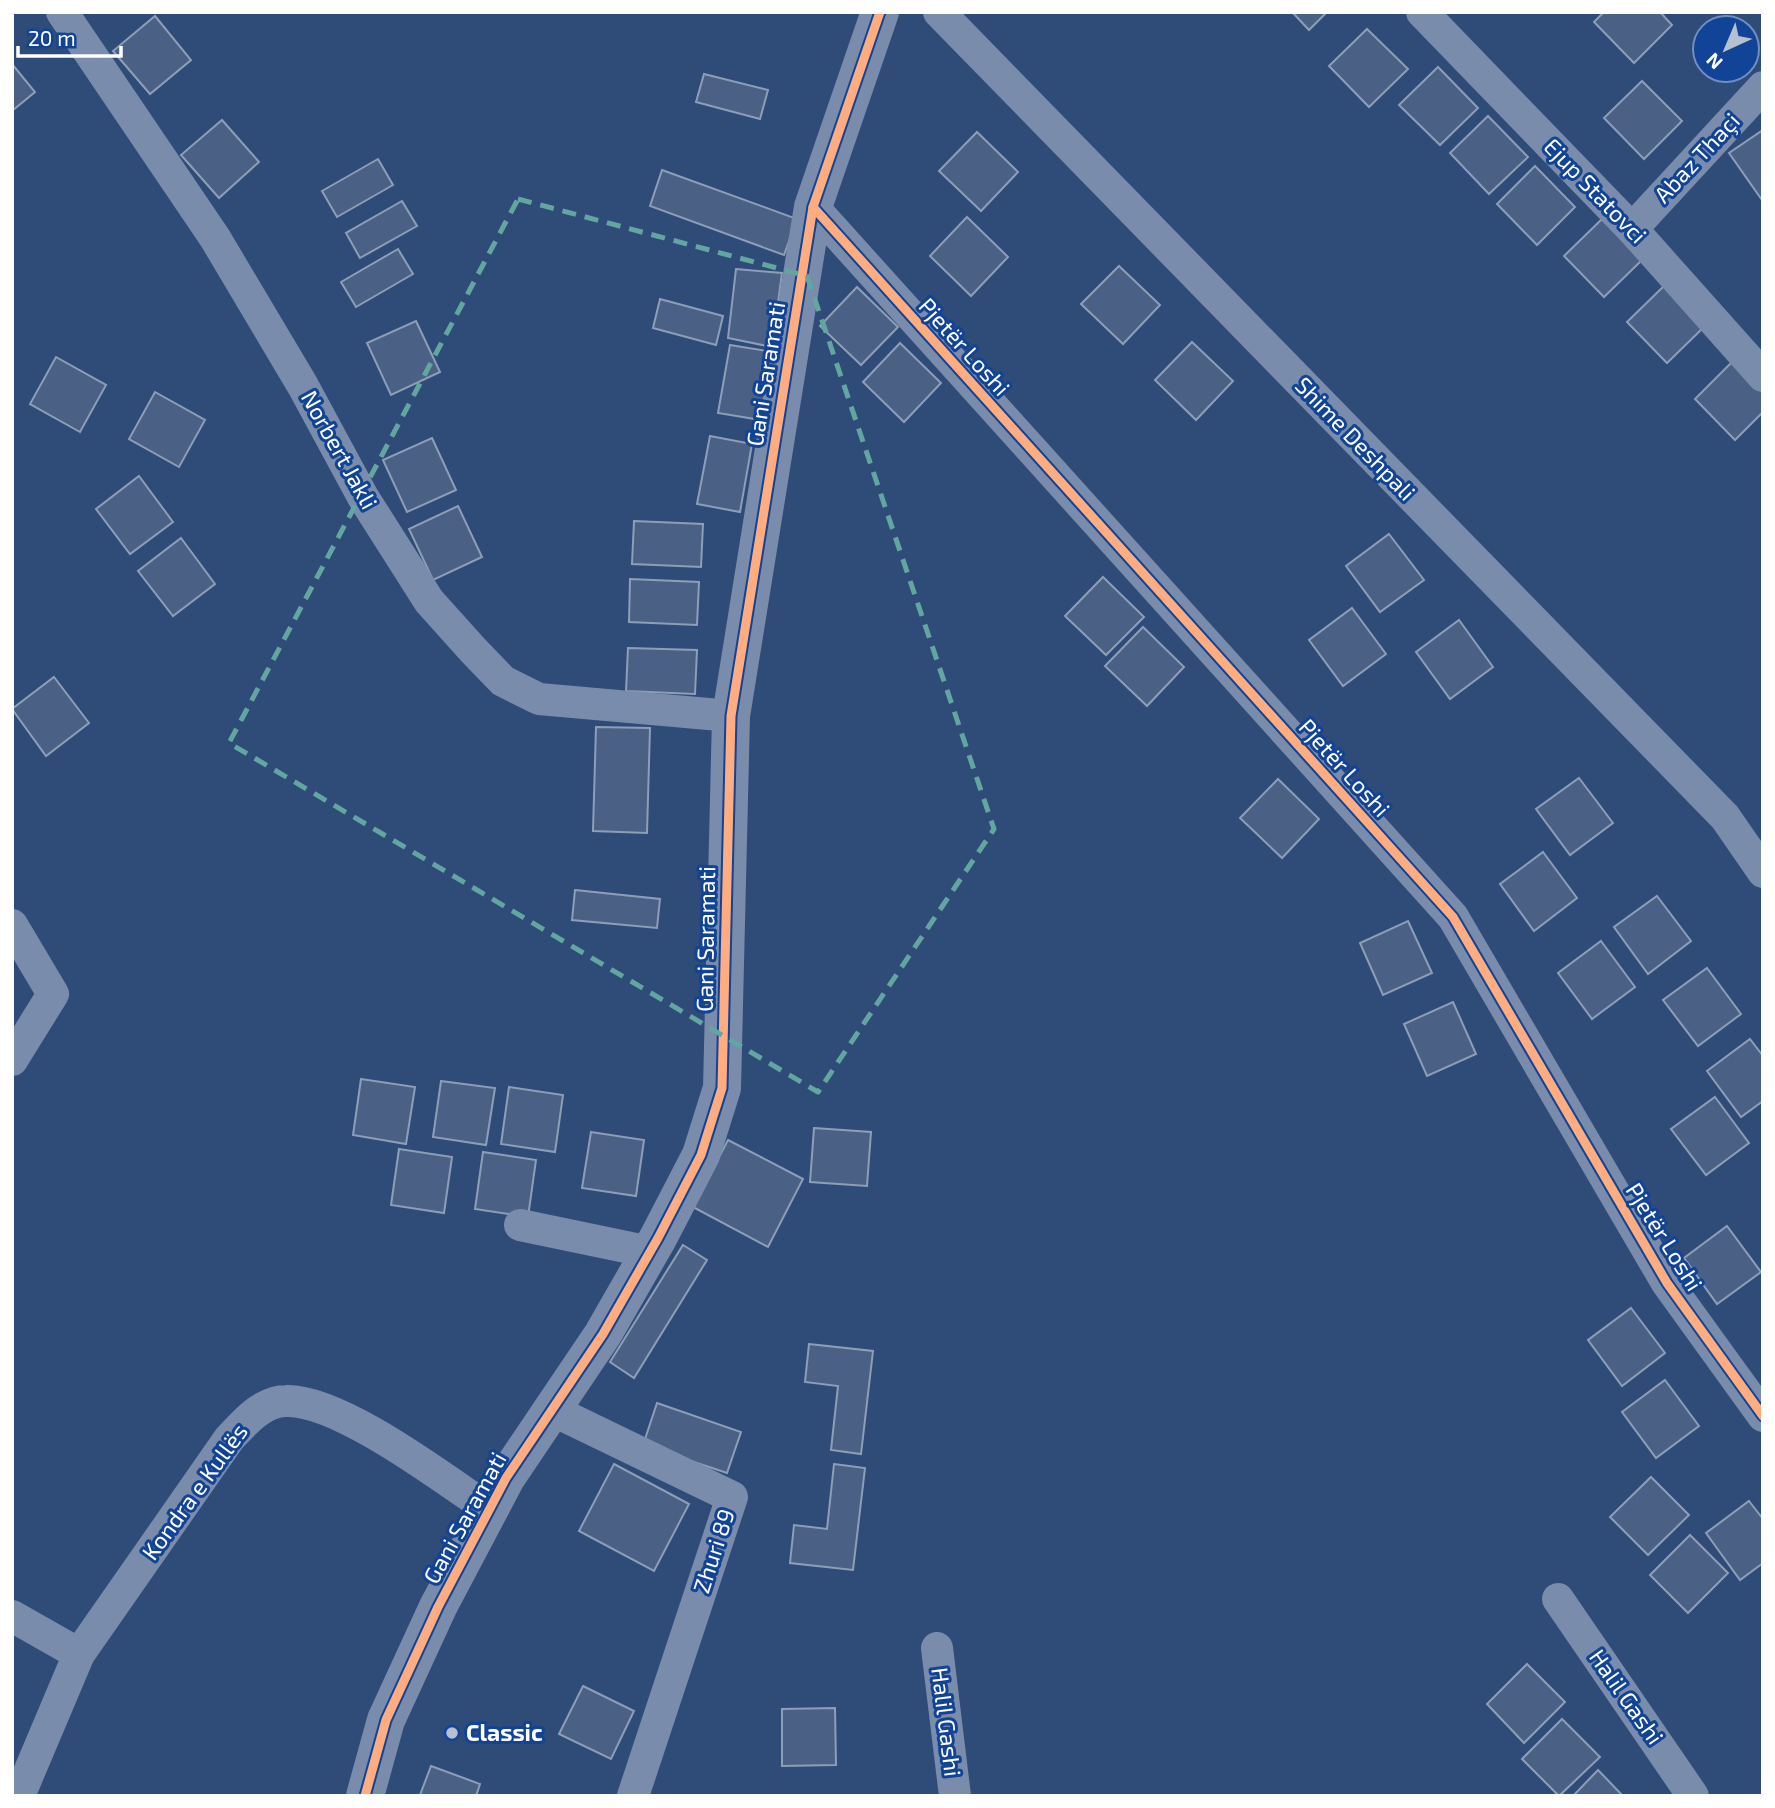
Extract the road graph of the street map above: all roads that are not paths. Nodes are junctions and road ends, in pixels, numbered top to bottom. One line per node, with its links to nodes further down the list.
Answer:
1 (62, 12): 9 (street, Norbert Jakli)
2 (880, 12): 6 (street, Gani Saramati)
3 (939, 12): 10 (street, Shime Deshpali)
4 (1422, 12): 7 (street, Ejup Statovci)
5 (1763, 87): 7 (street, Abaz Thaçi)
6 (813, 207): 9 (street, Gani Saramati); 16 (street, Pjetër Loshi)
7 (1632, 229): 8 (street, Ejup Statovci)
8 (1763, 376)
9 (731, 716): 14 (street, Gani Saramati)
10 (1763, 872)
11 (12, 925): 12 (street)
12 (12, 1060)
13 (520, 1225): 14 (street)
14 (650, 1252): 15 (street, Gani Saramati)
15 (552, 1410): 17 (street, Gani Saramati); 24 (street, Zhuri 89)
16 (1763, 1416)
17 (490, 1510): 21 (street, Kondra e Kullës); 23 (street, Gani Saramati)
18 (1558, 1599): 26 (street, Halil Gashi)
19 (12, 1616): 21 (street)
20 (937, 1648): 25 (street, Halil Gashi)
21 (79, 1654): 22 (street, Kondra e Kullës)
22 (19, 1796)
23 (365, 1796)
24 (634, 1796)
25 (955, 1796)
26 (1693, 1796)

